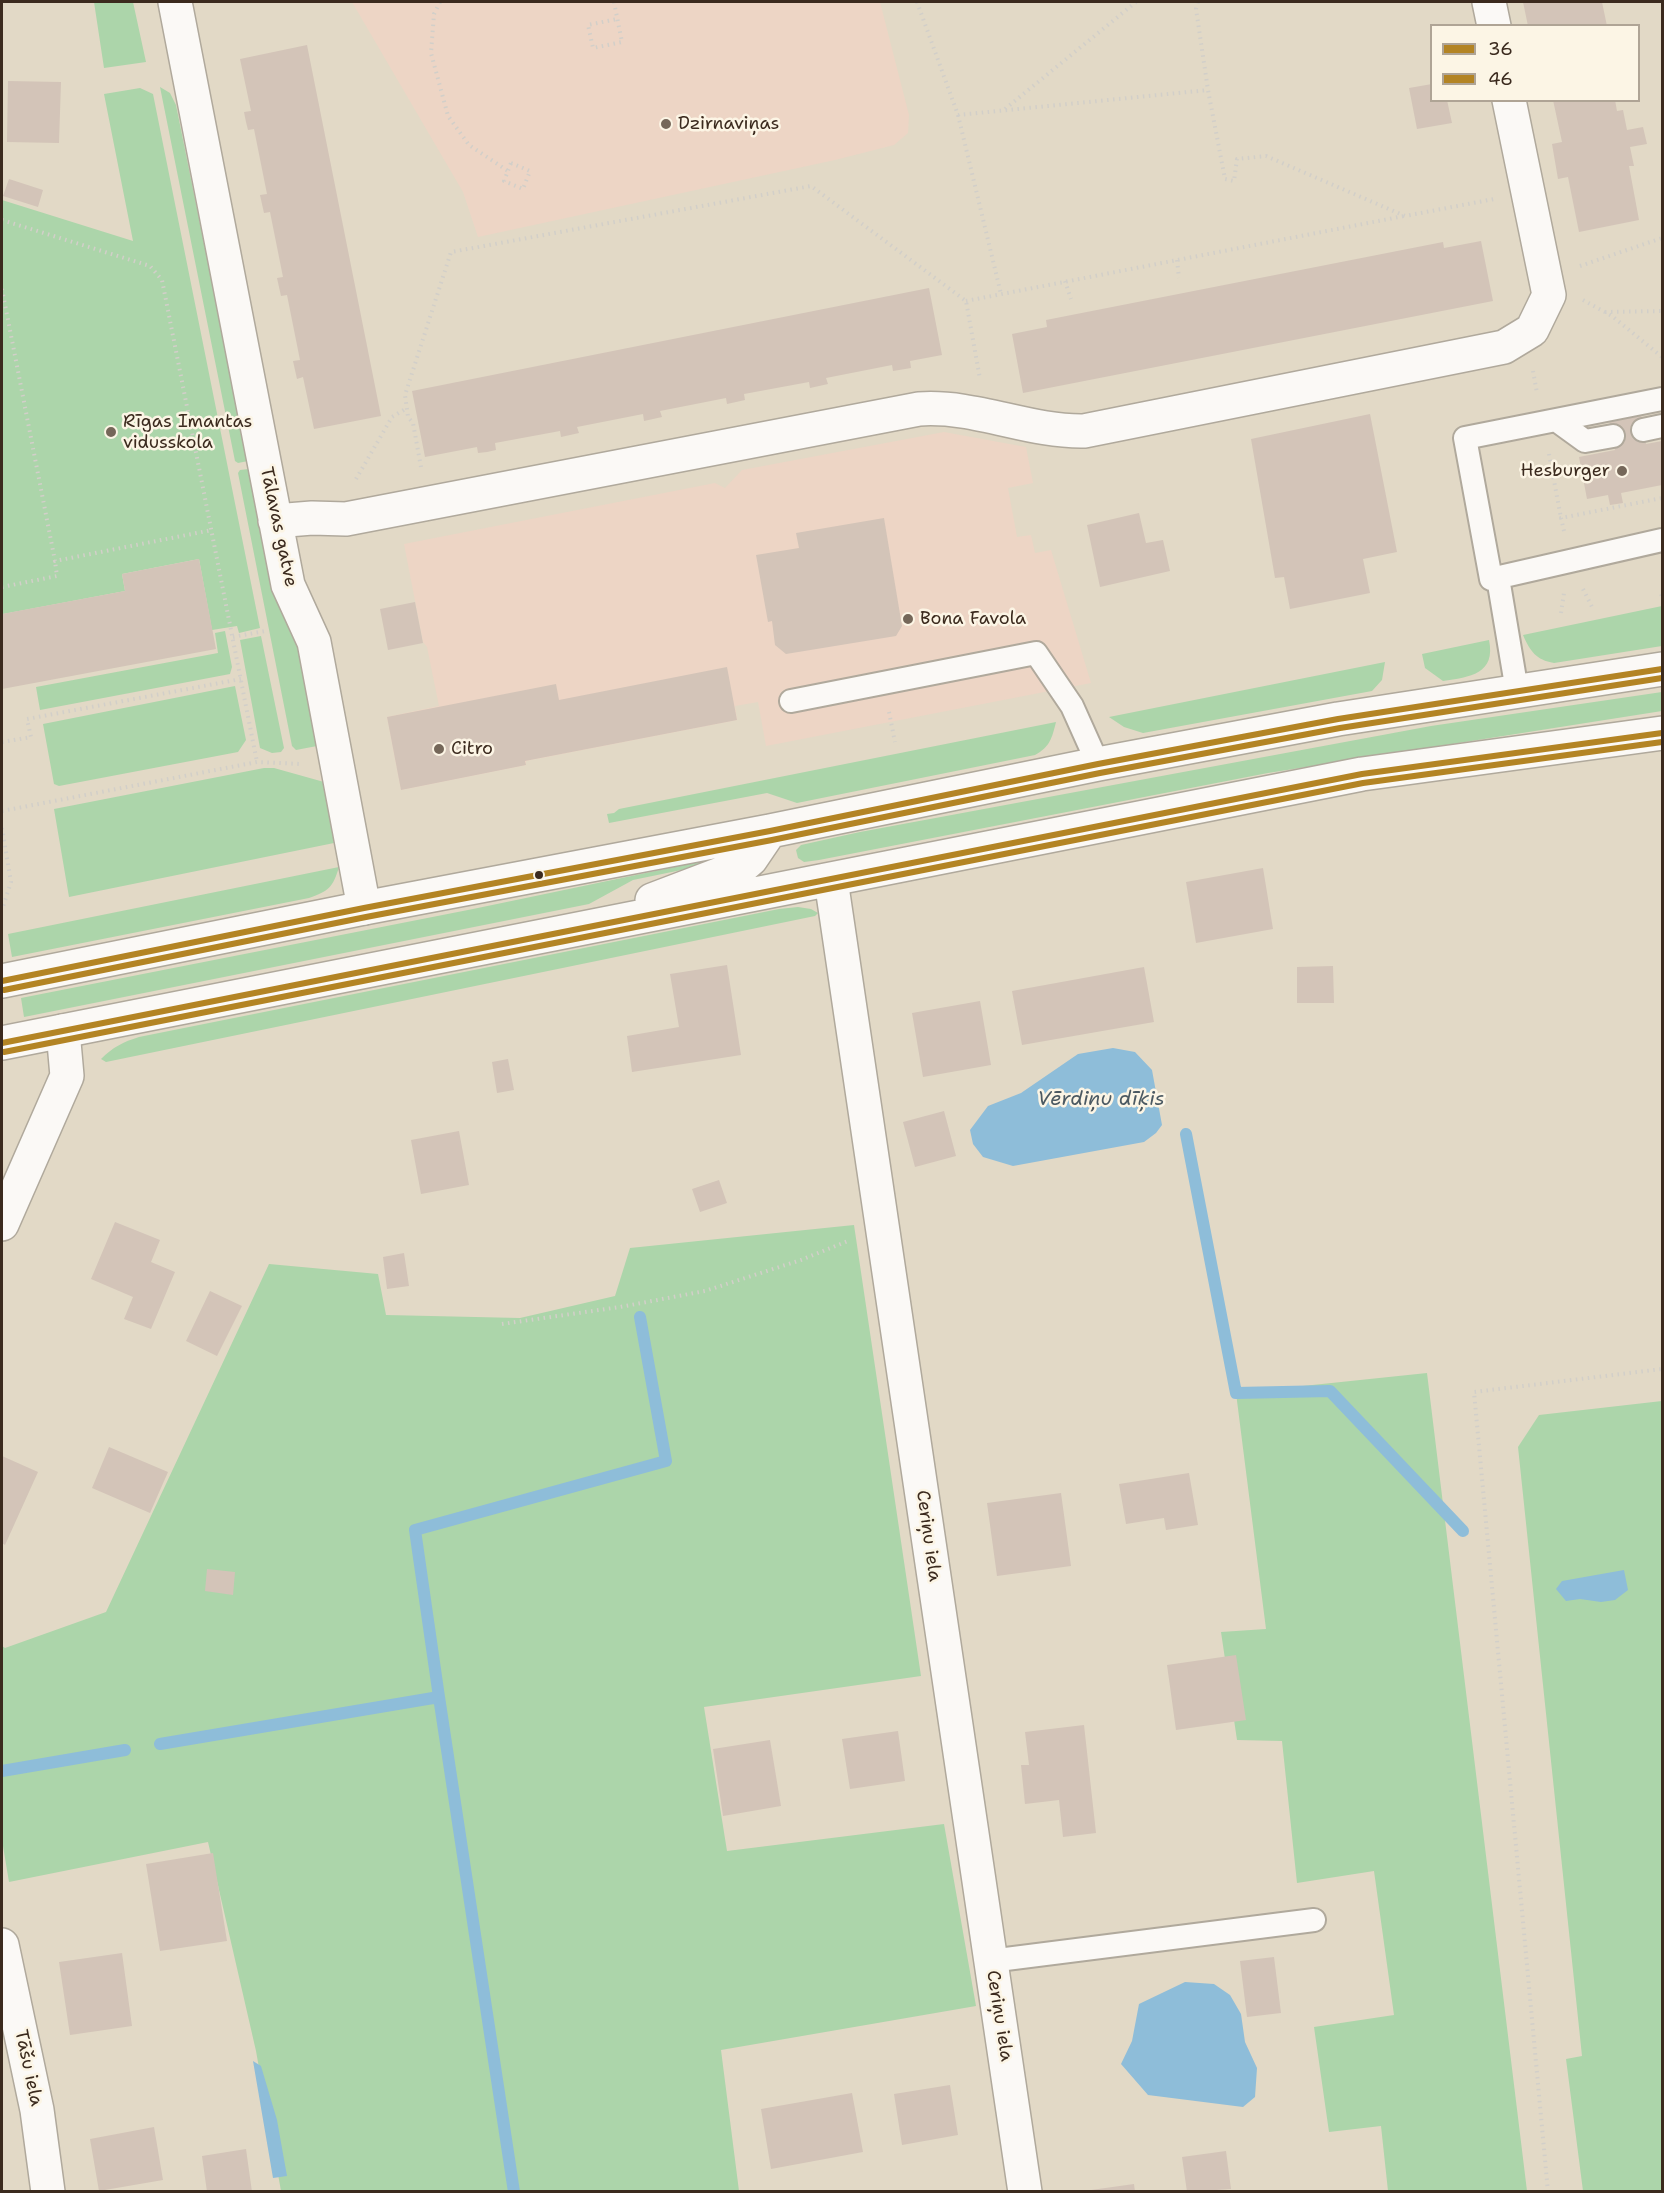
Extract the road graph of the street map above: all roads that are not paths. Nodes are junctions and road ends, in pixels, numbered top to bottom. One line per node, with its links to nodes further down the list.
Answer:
1 (175, 2): 8 (street, Tālavas gatve)
2 (1489, 2): 3 (street)
3 (1494, 24)
4 (1509, 102): 8 (street)
5 (1662, 399): 6 (lane)
6 (1556, 420): 7 (lane); 10 (lane)
7 (1613, 436)
8 (275, 521): 18 (street, Tālavas gatve)
9 (1662, 540): 10 (lane)
10 (1498, 578): 12 (lane)
11 (1662, 669): 12 (street)
12 (1517, 691): 15 (street)
13 (791, 701): 15 (lane)
14 (1662, 733): 17 (street)
15 (1098, 764): 16 (street)
16 (770, 831): 18 (street); 19 (street)
17 (831, 880): 19 (street); 26 (street, Ceriņu iela)
18 (364, 908): 20 (street)
19 (615, 923): 21 (street)
20 (2, 981)
21 (63, 1030): 22 (street); 23 (street)
22 (2, 1043)
23 (2, 1224)
24 (1314, 1920): 26 (lane)
25 (2, 1945): 27 (street, Tāšu iela)
26 (990, 1961): 28 (street, Ceriņu iela)
27 (48, 2192)
28 (1025, 2192)

